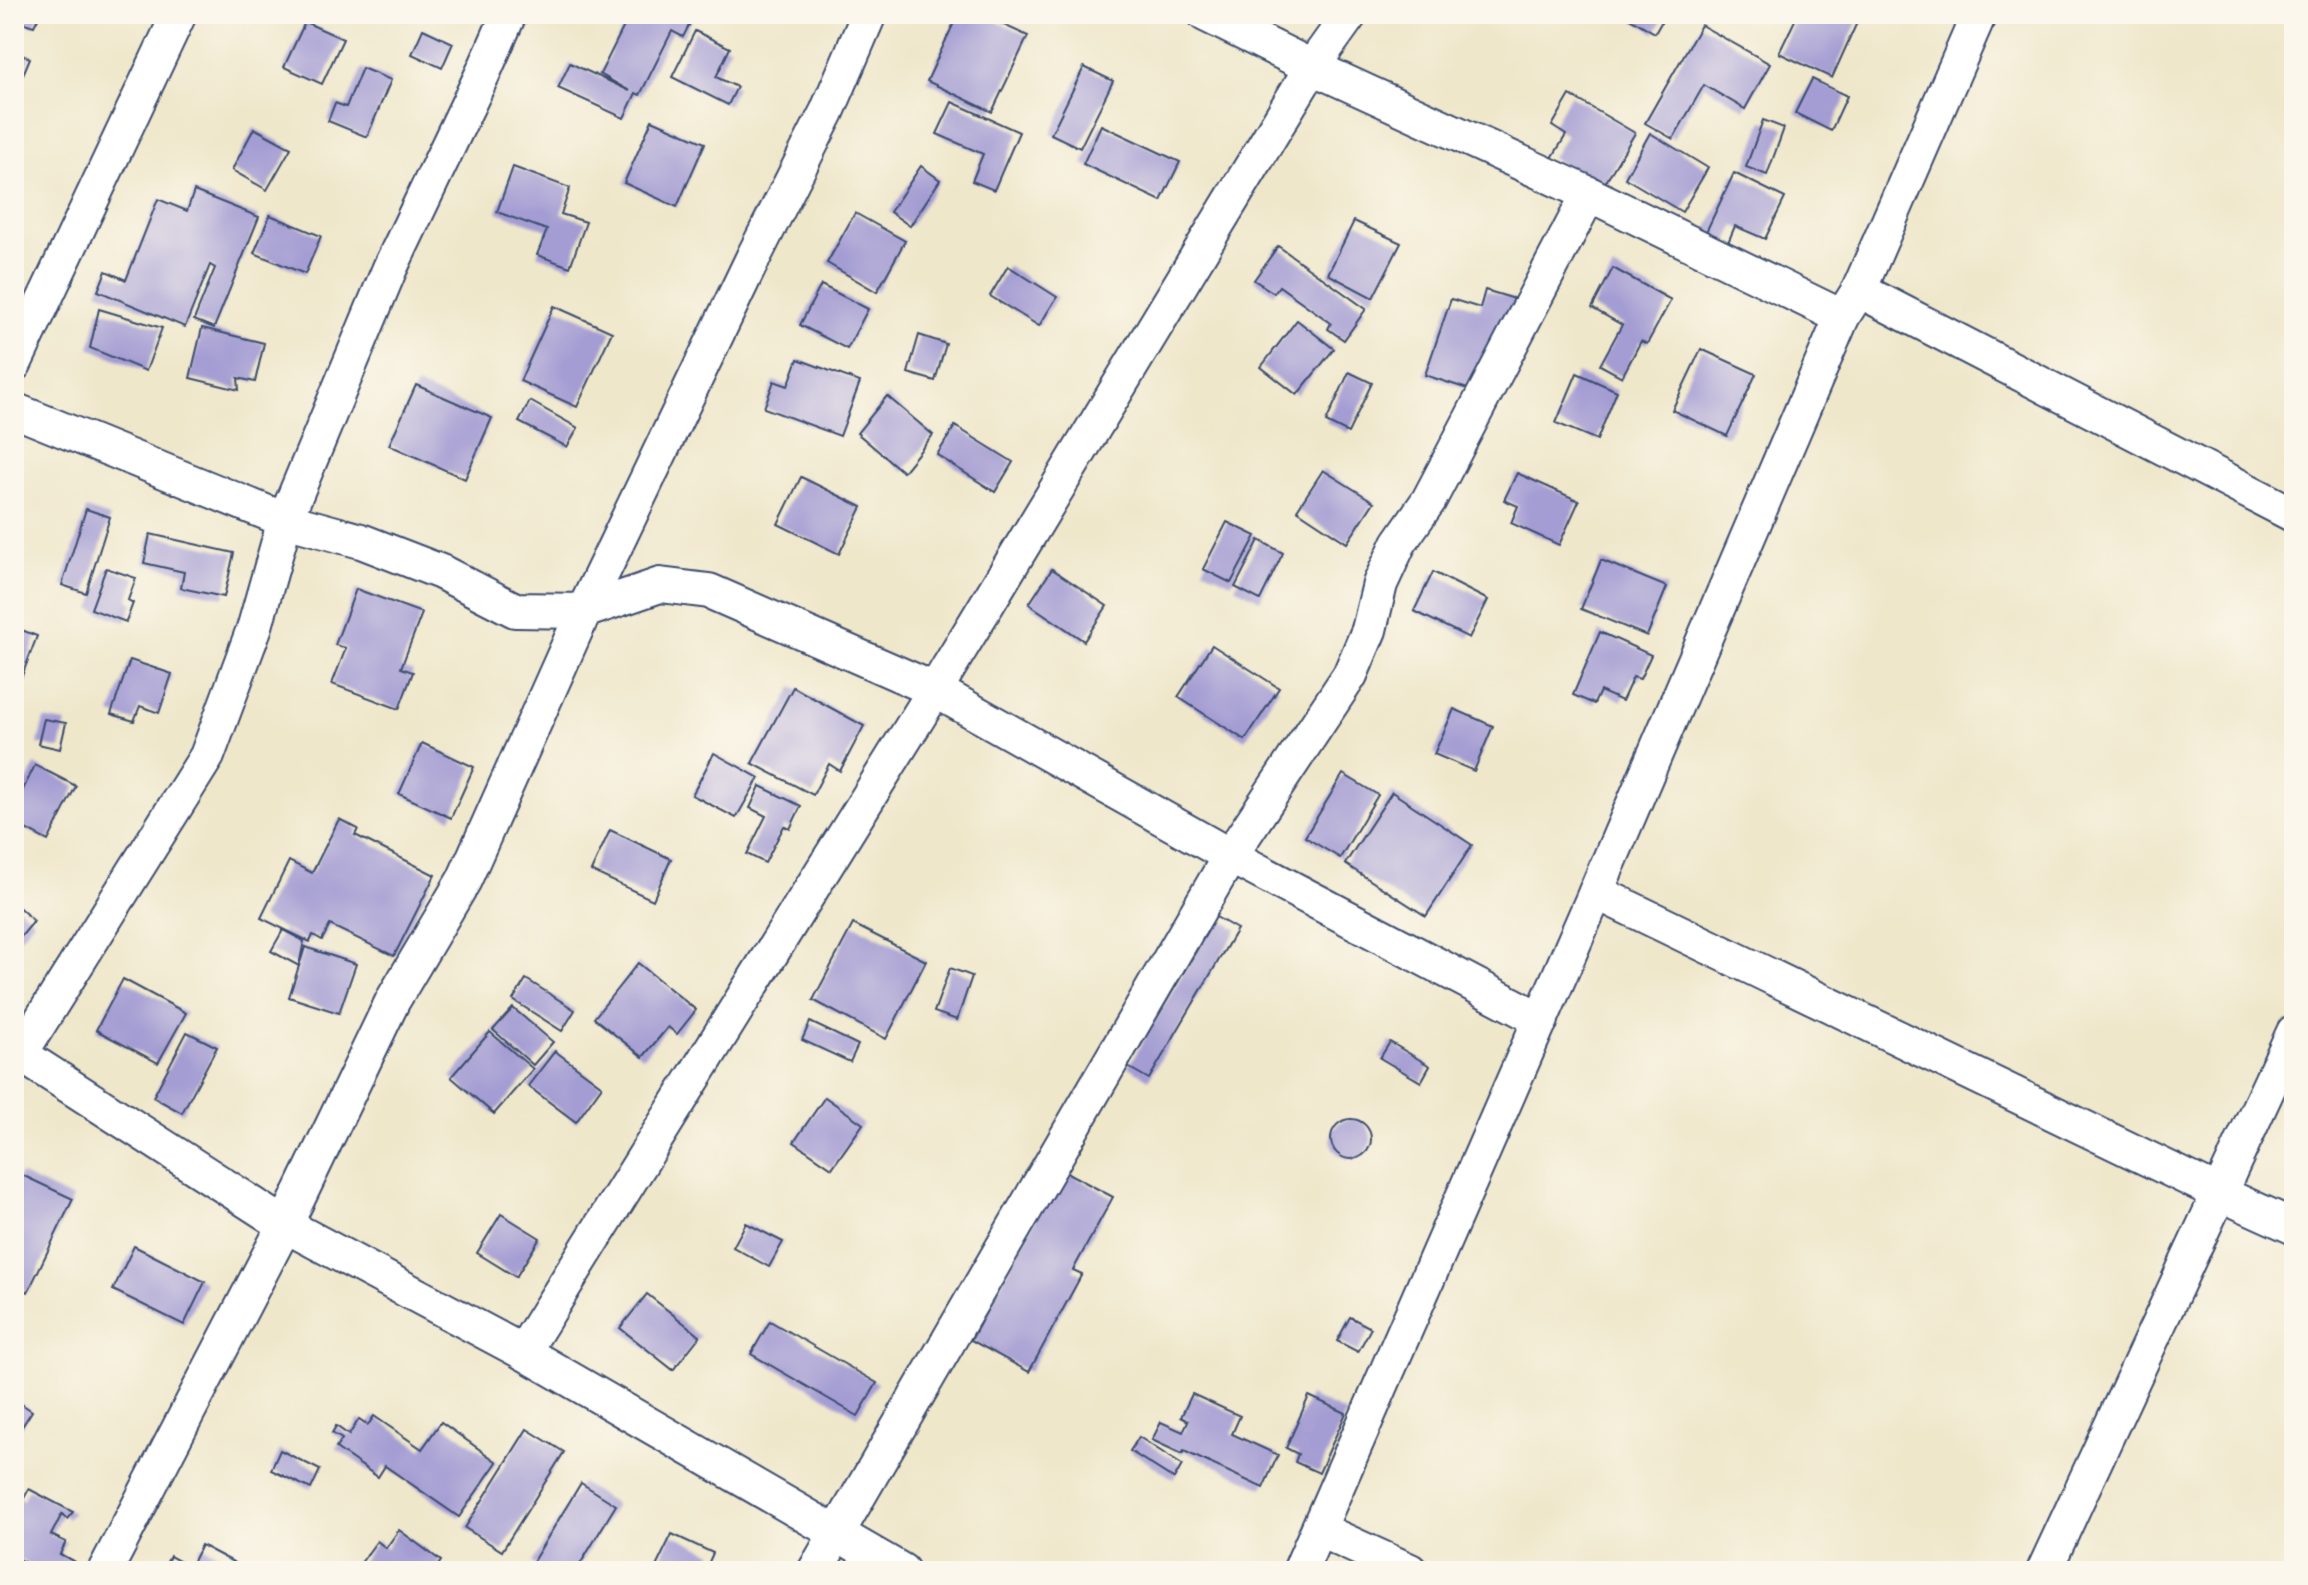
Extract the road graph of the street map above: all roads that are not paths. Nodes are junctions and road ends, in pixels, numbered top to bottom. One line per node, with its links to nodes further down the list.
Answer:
1 (179, 14): 10 (street)
2 (509, 14): 13 (street)
3 (869, 14): 14 (street)
4 (1350, 14): 7 (street)
5 (1979, 14): 9 (street)
6 (1207, 15): 7 (street)
7 (1312, 67): 8 (street); 15 (street)
8 (1589, 194): 9 (street); 16 (street)
9 (1851, 303): 12 (street); 17 (street)
10 (14, 364)
11 (14, 410): 13 (street)
12 (2294, 515)
13 (285, 520): 14 (street); 20 (street)
14 (584, 611): 15 (street); 22 (street)
15 (935, 690): 16 (street); 24 (street)
16 (1230, 856): 18 (street); 26 (street)
17 (1596, 892): 18 (street); 21 (street)
18 (1541, 1020): 25 (street)
19 (2294, 1032): 21 (street)
20 (17, 1053): 22 (street)
21 (2219, 1193): 23 (street); 32 (street)
22 (285, 1225): 24 (street); 27 (street)
23 (2294, 1227)
24 (523, 1352): 26 (street)
25 (1320, 1530): 30 (street); 31 (street)
26 (837, 1532): 28 (street); 29 (street)
27 (105, 1571)
28 (815, 1571)
29 (902, 1571)
30 (1300, 1571)
31 (1410, 1571)
32 (2044, 1571)

